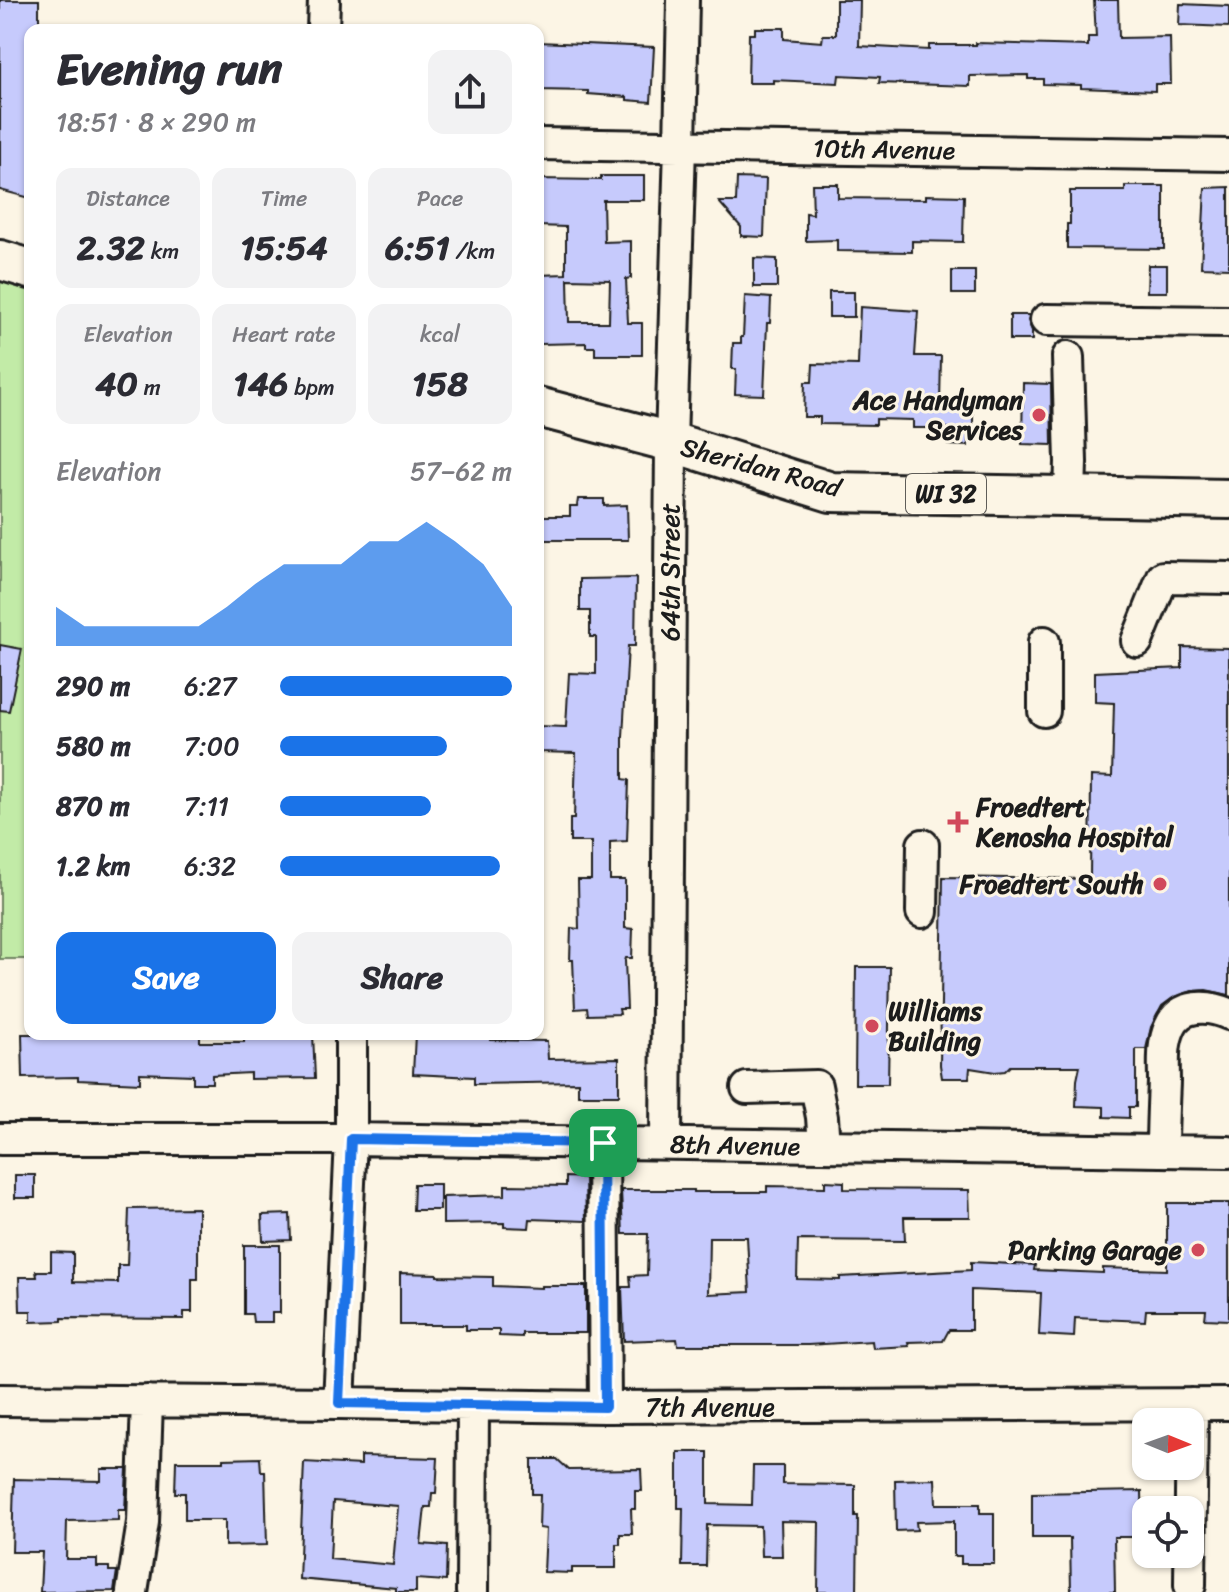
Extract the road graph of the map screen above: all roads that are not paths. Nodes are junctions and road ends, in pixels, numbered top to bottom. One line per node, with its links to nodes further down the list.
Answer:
1 (324, 0): 3 (street)
2 (683, 0): 5 (street, 64th Street)
3 (323, 24)
4 (544, 144): 5 (street, 10th Avenue)
5 (680, 146): 6 (street, 10th Avenue); 13 (street, 64th Street)
6 (1229, 155)
7 (0, 260): 8 (main road)
8 (24, 267)
9 (1046, 320): 10 (street)
10 (1229, 322)
11 (1068, 357): 14 (street)
12 (544, 409): 13 (main road, Sheridan Road / WI 32)
13 (671, 442): 14 (main road, Sheridan Road / WI 32); 28 (street, 64th Street)
14 (1070, 496): 15 (main road, Sheridan Road / WI 32)
15 (1229, 499)
16 (1229, 578): 17 (street)
17 (1137, 641)
18 (1044, 642): 19 (street)
19 (1044, 711)
20 (923, 845): 21 (street)
21 (922, 912)
22 (1229, 1014): 30 (street)
23 (351, 1040): 26 (street)
24 (747, 1088): 29 (street)
25 (0, 1139): 26 (street, 8th Avenue)
26 (351, 1139): 27 (street, 8th Avenue); 34 (street)
27 (603, 1143): 28 (street, 8th Avenue); 38 (street)
28 (666, 1143): 29 (street, 8th Avenue)
29 (824, 1146): 30 (street, 8th Avenue)
30 (1162, 1151): 31 (street, 8th Avenue)
31 (1229, 1152)
32 (0, 1400): 33 (street, 7th Avenue)
33 (147, 1401): 34 (street, 7th Avenue); 40 (street)
34 (339, 1403): 37 (street, 7th Avenue)
35 (1192, 1404): 36 (street, 7th Avenue); 38 (street, 7th Avenue); 39 (street)
36 (1229, 1404)
37 (473, 1405): 38 (street, 7th Avenue); 41 (street)
38 (605, 1407)
39 (1190, 1585)
40 (132, 1592)
41 (472, 1592)

